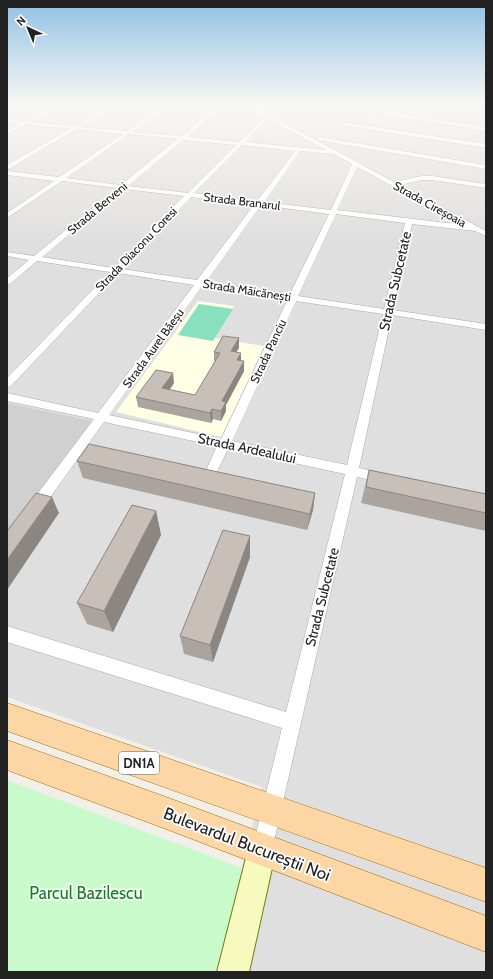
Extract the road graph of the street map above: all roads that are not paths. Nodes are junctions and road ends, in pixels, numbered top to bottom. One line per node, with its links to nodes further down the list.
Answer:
1 (38, 150): 12 (street)
2 (103, 150): 14 (street)
3 (167, 150): 17 (street, Strada Berveni)
4 (233, 150): 18 (street, Strada Diaconu Coresi)
5 (295, 150): 6 (street)
6 (298, 150): 9 (street); 19 (street, Strada Aurel Băeșu)
7 (334, 150): 9 (street, Strada Cireșoaia)
8 (384, 150): 11 (street)
9 (338, 153): 10 (street, Strada Cireșoaia)
10 (356, 164): 15 (street, Strada Cireșoaia); 20 (street, Strada Panciu)
11 (486, 167)
12 (7, 168)
13 (7, 173): 14 (street, Strada Branarul)
14 (60, 180): 17 (street, Strada Branarul); 21 (street)
15 (394, 184): 16 (street); 23 (street, Strada Cireșoaia)
16 (486, 186)
17 (122, 187): 18 (street, Strada Branarul); 26 (street, Strada Berveni)
18 (189, 195): 19 (street, Strada Branarul); 27 (street, Strada Diaconu Coresi)
19 (259, 203): 20 (street, Strada Branarul); 29 (street, Strada Aurel Băeșu)
20 (334, 212): 22 (street, Strada Branarul); 30 (street, Strada Panciu)
21 (7, 216)
22 (409, 221): 23 (street, Strada Branarul); 31 (street, Strada Subcetate)
23 (476, 229): 24 (street, Strada Cireșoaia)
24 (486, 232)
25 (7, 254): 26 (street, Strada Măicănești)
26 (36, 258): 27 (street, Strada Măicănești); 28 (street, Strada Berveni)
27 (116, 270): 29 (street, Strada Măicănești); 33 (street, Strada Diaconu Coresi)
28 (7, 282)
29 (200, 283): 30 (street, Strada Măicănești); 35 (street, Strada Aurel Băeșu)
30 (293, 297): 31 (street, Strada Măicănești); 36 (street, Strada Panciu)
31 (388, 312): 32 (street, Strada Măicănești); 37 (street, Strada Subcetate)
32 (486, 327)
33 (7, 384)
34 (7, 397): 35 (street, Strada Ardealului)
35 (103, 417): 36 (street, Strada Ardealului); 40 (street, Strada Aurel Băeșu)
36 (224, 444): 37 (street, Strada Ardealului); 38 (street, Strada Panciu)
37 (352, 471): 39 (street, Strada Ardealului); 43 (street, Strada Subcetate)
38 (211, 473)
39 (395, 481)
40 (28, 517)
41 (7, 634): 43 (street)
42 (7, 717): 45 (main road, DN1A)
43 (291, 722): 45 (street, Strada Subcetate)
44 (7, 756): 46 (main road, Bulevardul Bucureștii Noi / DN1A)
45 (271, 808): 46 (street, Strada Subcetate); 47 (main road, DN1A)
46 (262, 850): 48 (main road, Bulevardul Bucureștii Noi / DN1A); 49 (street, Strada Subcetate)
47 (486, 884)
48 (486, 934)
49 (233, 972)

